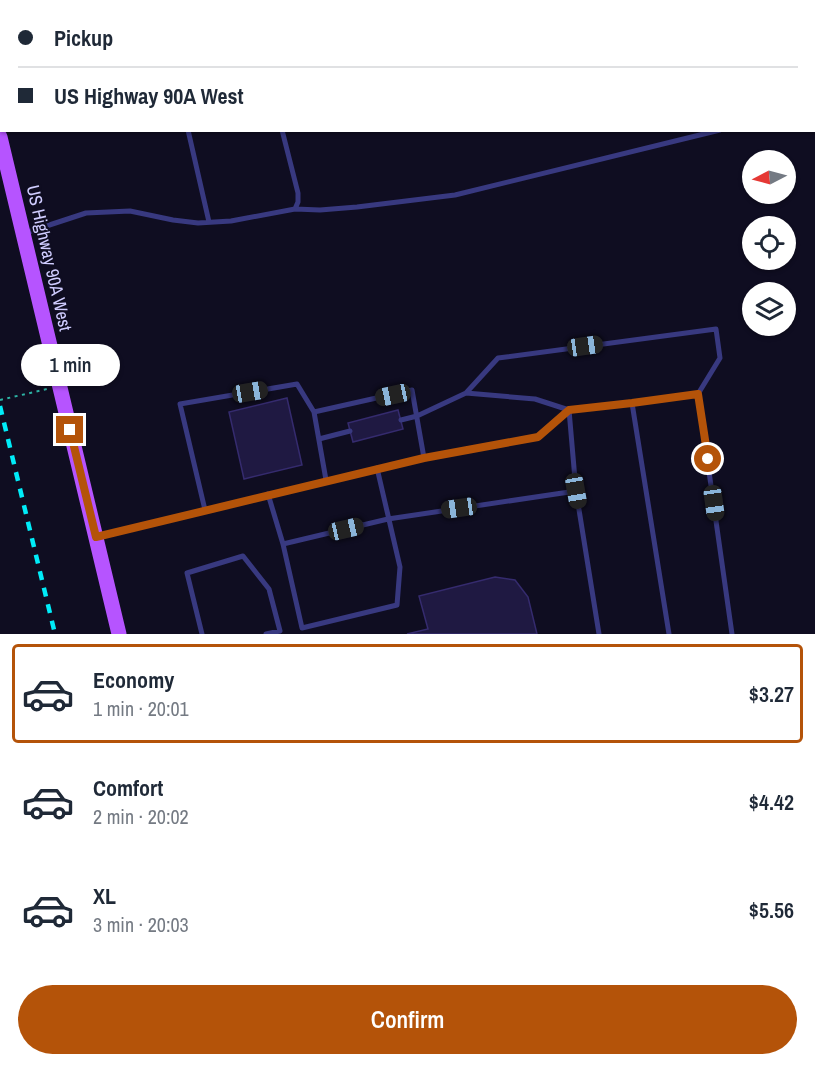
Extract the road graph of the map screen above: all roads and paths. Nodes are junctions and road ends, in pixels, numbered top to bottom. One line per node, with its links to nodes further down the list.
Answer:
1 (188, 132): 6 (lane)
2 (283, 132): 5 (lane)
3 (712, 132): 5 (lane)
4 (0, 137): 7 (main road, US Highway 90A West)
5 (295, 209): 6 (lane)
6 (209, 222): 7 (lane)
7 (23, 234): 8 (main road, US Highway 90A West)
8 (60, 387): 11 (path); 26 (main road, US Highway 90A West)
9 (466, 393): 10 (lane); 13 (lane); 15 (lane)
10 (698, 394): 12 (lane); 33 (lane)
11 (0, 400)
12 (632, 403): 13 (lane); 32 (lane)
13 (569, 410): 19 (lane); 22 (lane)
14 (314, 412): 15 (lane); 18 (lane); 24 (lane)
15 (417, 416): 16 (lane); 19 (lane)
16 (401, 420)
17 (350, 431): 18 (lane)
18 (319, 440): 21 (lane)
19 (424, 458): 20 (lane)
20 (377, 468): 21 (lane); 25 (lane)
21 (326, 480): 23 (lane)
22 (576, 491): 25 (lane); 31 (lane)
23 (268, 495): 24 (lane); 27 (lane)
24 (205, 510): 26 (lane)
25 (388, 519): 27 (lane); 27 (lane)
26 (96, 537): 28 (main road, US Highway 90A West)
27 (282, 543)
28 (119, 634)
29 (202, 634): 30 (lane)
30 (266, 634)
31 (599, 634)
32 (669, 634)
33 (732, 634)

